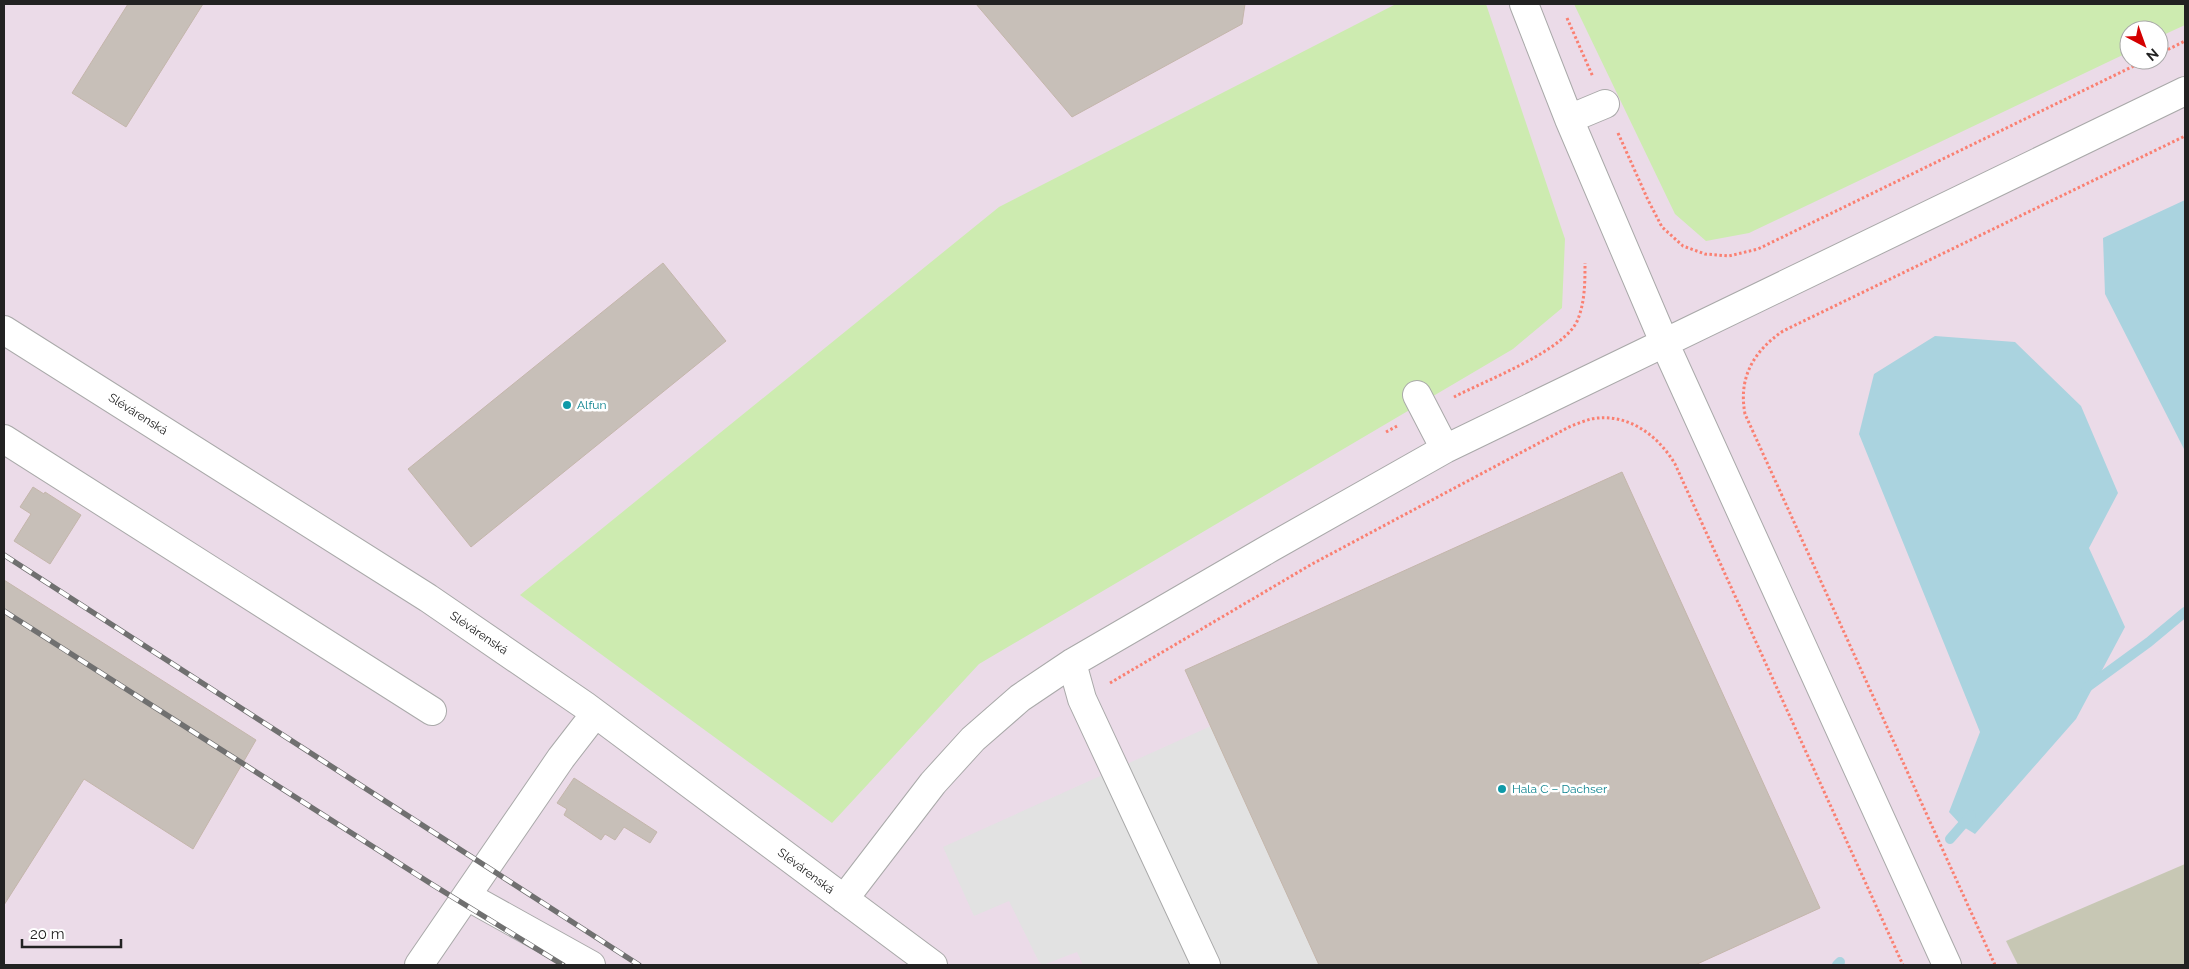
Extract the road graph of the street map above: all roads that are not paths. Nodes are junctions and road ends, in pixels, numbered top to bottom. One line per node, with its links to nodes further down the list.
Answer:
1 (1524, 4): 4 (street)
2 (2185, 91): 6 (street)
3 (1605, 104): 4 (street)
4 (1569, 119): 6 (street)
5 (4, 330): 12 (street, Slévárenská)
6 (1664, 342): 9 (street); 19 (street)
7 (1421, 403): 9 (street)
8 (4, 439): 11 (street)
9 (1444, 449): 10 (street)
10 (1072, 663): 14 (street); 18 (street)
11 (432, 711)
12 (596, 714): 13 (street); 14 (street, Slévárenská)
13 (467, 896): 15 (street); 16 (street)
14 (844, 899): 17 (street, Slévárenská)
15 (419, 965)
16 (591, 965)
17 (934, 965)
18 (1206, 965)
19 (1947, 965)

